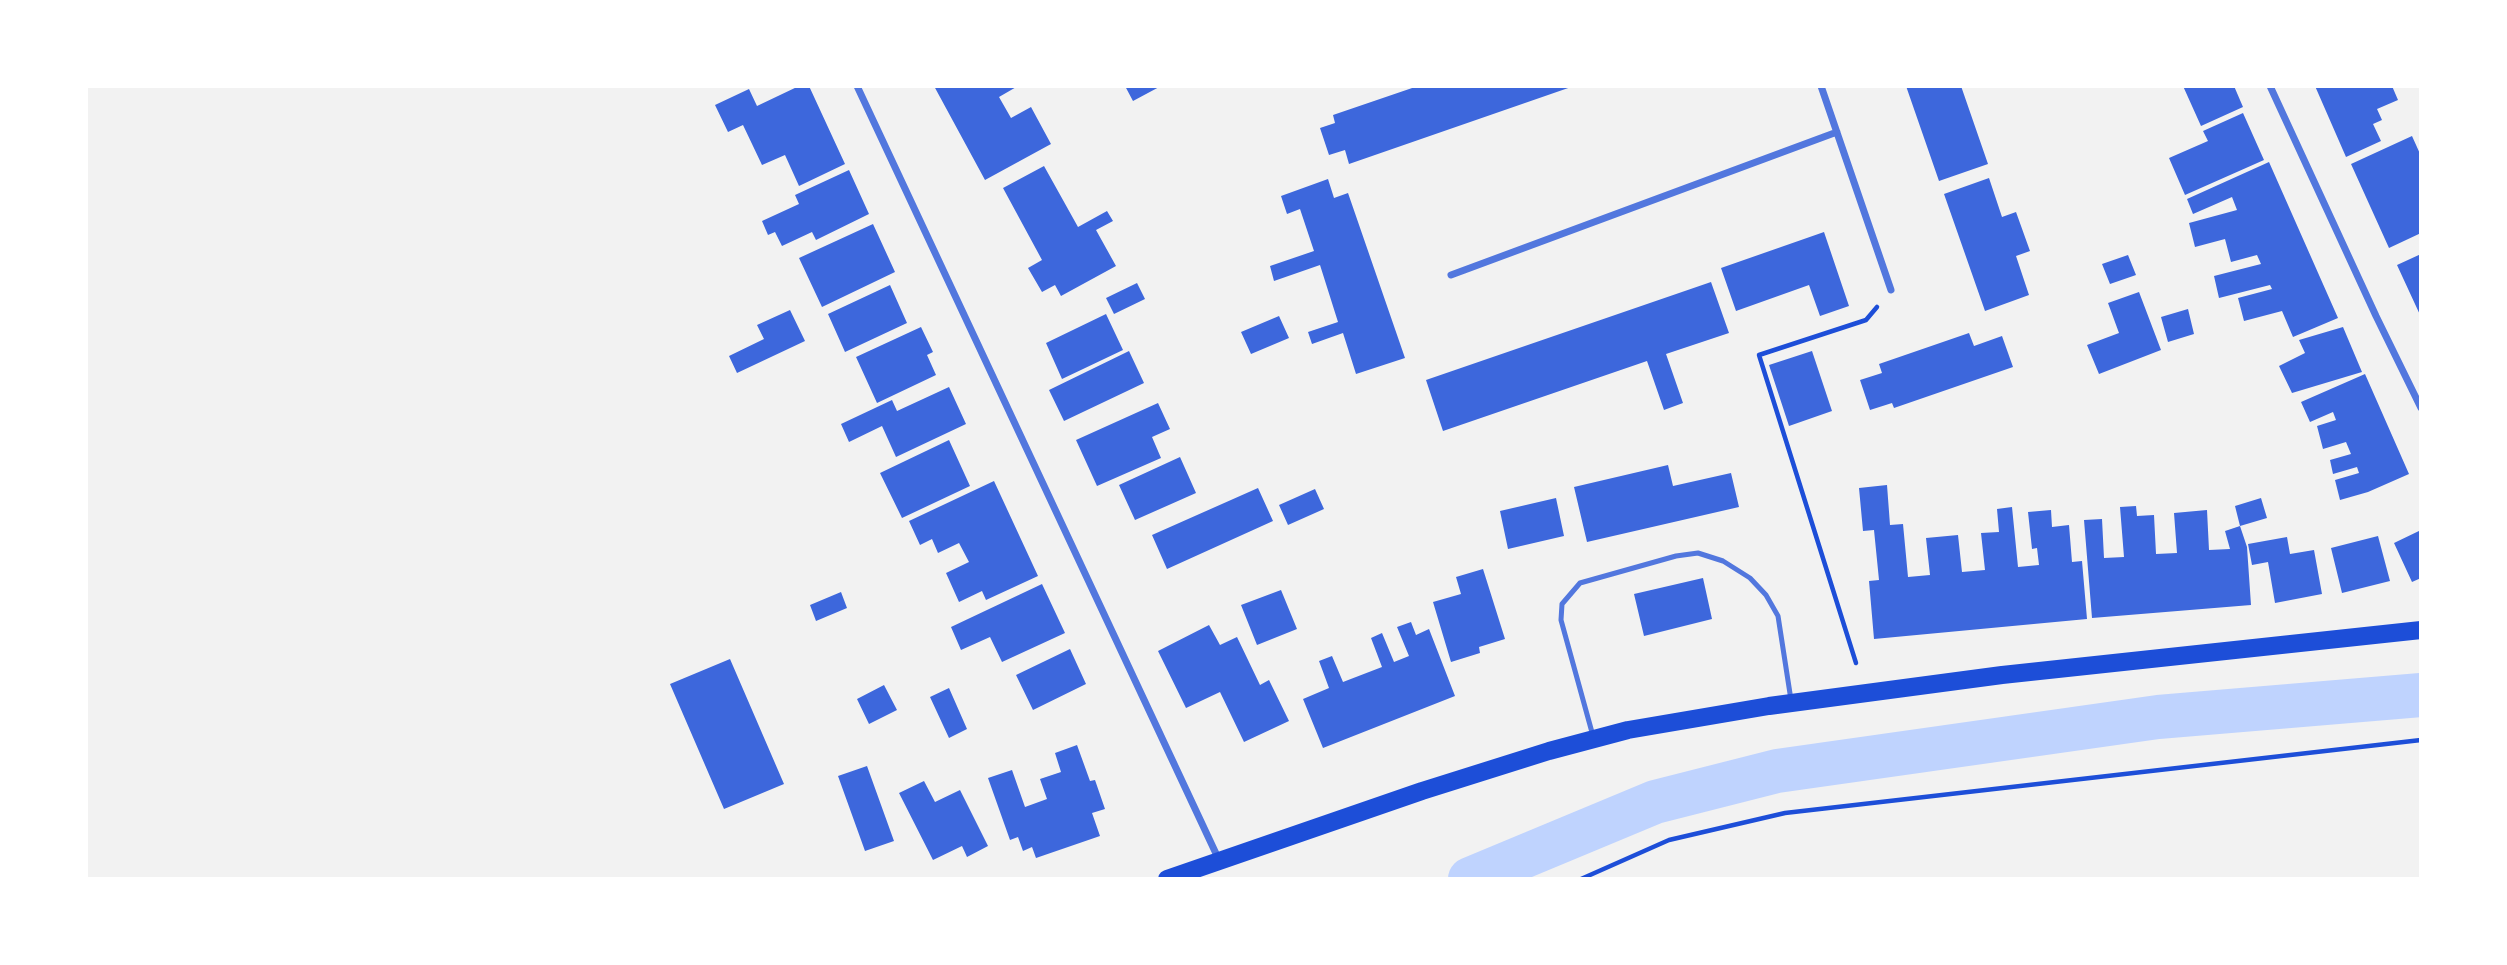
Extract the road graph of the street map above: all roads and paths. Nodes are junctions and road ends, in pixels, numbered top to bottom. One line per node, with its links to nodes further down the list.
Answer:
1 (857, 86): 13 (street)
2 (1821, 86): 4 (street)
3 (2270, 86): 7 (street)
4 (1837, 132): 5 (street); 6 (street)
5 (1451, 275)
6 (1891, 290): 9 (path)
7 (2421, 408)
8 (2421, 630): 9 (main road)
9 (1861, 693): 10 (main road)
10 (1792, 703): 11 (main road); 11 (lane)
11 (1593, 739): 13 (main road)
12 (2421, 740): 15 (path)
13 (1220, 861): 14 (main road)
14 (1167, 879)
15 (1581, 879)

